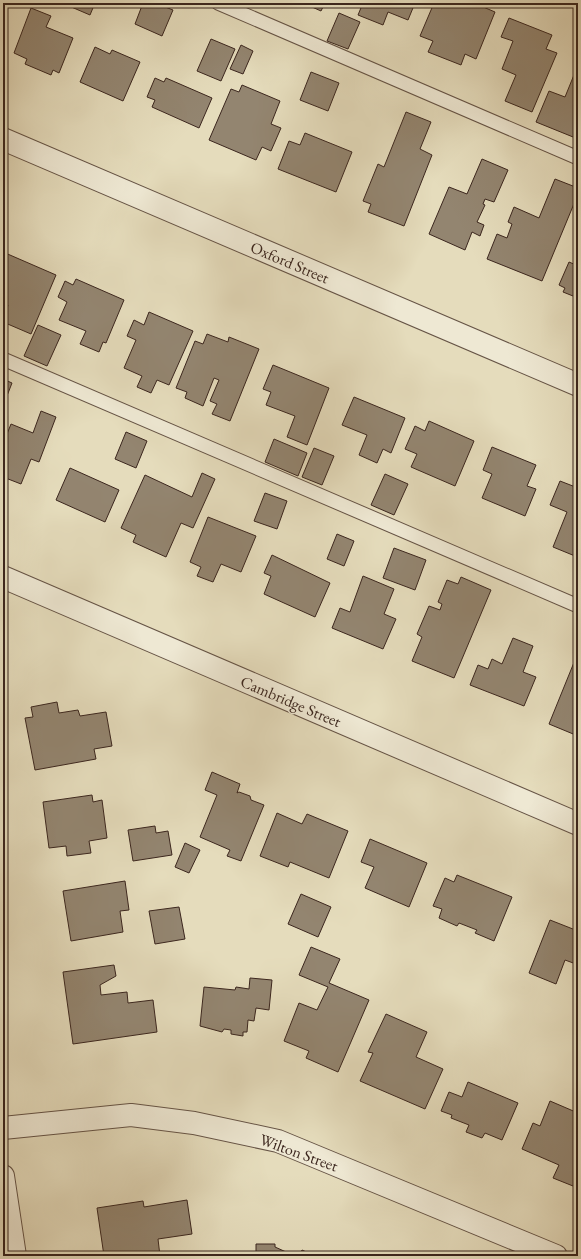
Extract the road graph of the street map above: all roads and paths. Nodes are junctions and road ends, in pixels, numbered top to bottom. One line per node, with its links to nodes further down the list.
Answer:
1 (218, 3): 3 (lane)
2 (3, 139): 5 (street, Oxford Street)
3 (578, 158)
4 (3, 359): 7 (lane)
5 (578, 385)
6 (3, 577): 8 (street, Cambridge Street)
7 (578, 606)
8 (578, 824)
9 (3, 1128): 12 (street, Wilton Street)
10 (3, 1176): 11 (street)
11 (15, 1256)
12 (556, 1256)

